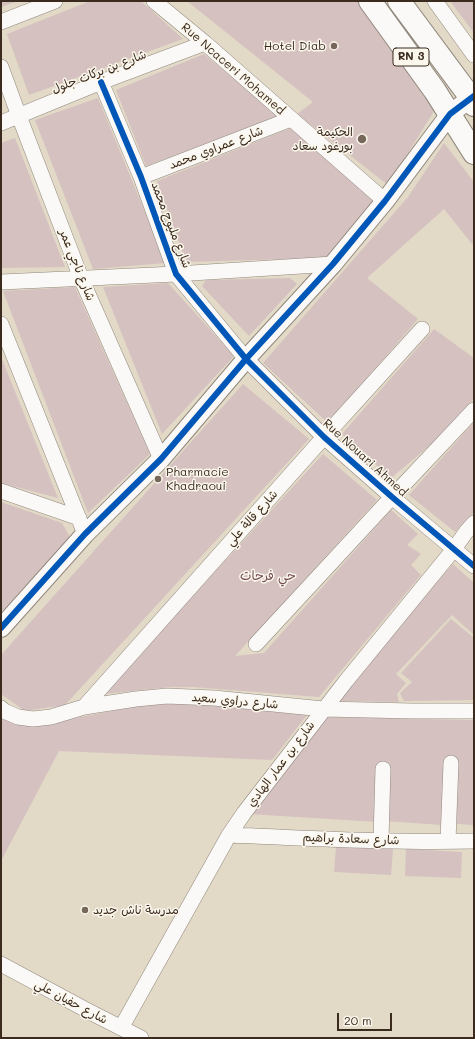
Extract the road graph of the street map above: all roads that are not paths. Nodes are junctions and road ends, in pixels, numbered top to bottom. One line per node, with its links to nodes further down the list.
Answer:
1 (55, 1): 6 (street)
2 (154, 1): 7 (street, Rue Ncaceri Mohamed)
3 (370, 1): 12 (main road, RN 3)
4 (399, 1): 11 (main road, RN 3)
5 (435, 1): 8 (street)
6 (1, 22)
7 (205, 43): 10 (street, شارع بن بركات جلول); 14 (street, Rue Ncaceri Mohamed)
8 (474, 55)
9 (1, 67): 13 (street, شارع ناجي عمر)
10 (101, 82): 13 (street, شارع بن بركات جلول); 17 (street, شارع مليوح محمد)
11 (473, 100): 12 (street)
12 (450, 114): 16 (main road, RN 3); 18 (street)
13 (19, 116): 15 (street, شارع بن بركات جلول); 21 (street, شارع ناجي عمر)
14 (292, 119): 17 (street, شارع عمراوي محمد); 18 (street, Rue Ncaceri Mohamed)
15 (1, 123)
16 (474, 153)
17 (141, 178): 20 (street, شارع مليوح محمد)
18 (385, 201): 19 (street)
19 (333, 264): 20 (street); 25 (street)
20 (176, 274): 21 (street); 25 (street, شارع مليوح محمد)
21 (81, 278): 22 (street); 28 (street, شارع ناجي عمر)
22 (1, 282)
23 (1, 324): 32 (street)
24 (422, 329): 27 (street, شارع قالة علي)
25 (246, 360): 27 (street, Rue Nouari Ahmed); 28 (street)
26 (474, 410): 30 (street)
27 (324, 437): 30 (street, Rue Nouari Ahmed); 37 (street, شارع قالة علي)
28 (161, 459): 32 (street)
29 (1, 491): 32 (street)
30 (392, 497): 33 (street, Rue Nouari Ahmed); 36 (street)
31 (474, 524): 33 (street, شارع بن عمار الهادي)
32 (82, 526): 35 (street)
33 (454, 549): 34 (street, Rue Nouari Ahmed); 39 (street, شارع بن عمار الهادي)
34 (474, 566)
35 (1, 628)
36 (256, 644)
37 (84, 707): 38 (street, شارع دراوي سعيد); 39 (street, شارع دراوي سعيد)
38 (1, 708)
39 (323, 709): 40 (street, شارع دراوي سعيد); 43 (street, شارع بن عمار الهادي)
40 (474, 711)
41 (452, 763): 46 (street)
42 (382, 769): 44 (street)
43 (229, 835): 44 (street, شارع سعادة براهيم); 48 (street, شارع بن عمار الهادي)
44 (381, 840): 46 (street, شارع سعادة براهيم)
45 (474, 840): 46 (street, شارع سعادة براهيم)
46 (448, 841)
47 (1, 964): 48 (street, شارع حفيان علي)
48 (121, 1028): 49 (street, شارع حفيان علي)
49 (141, 1038)

